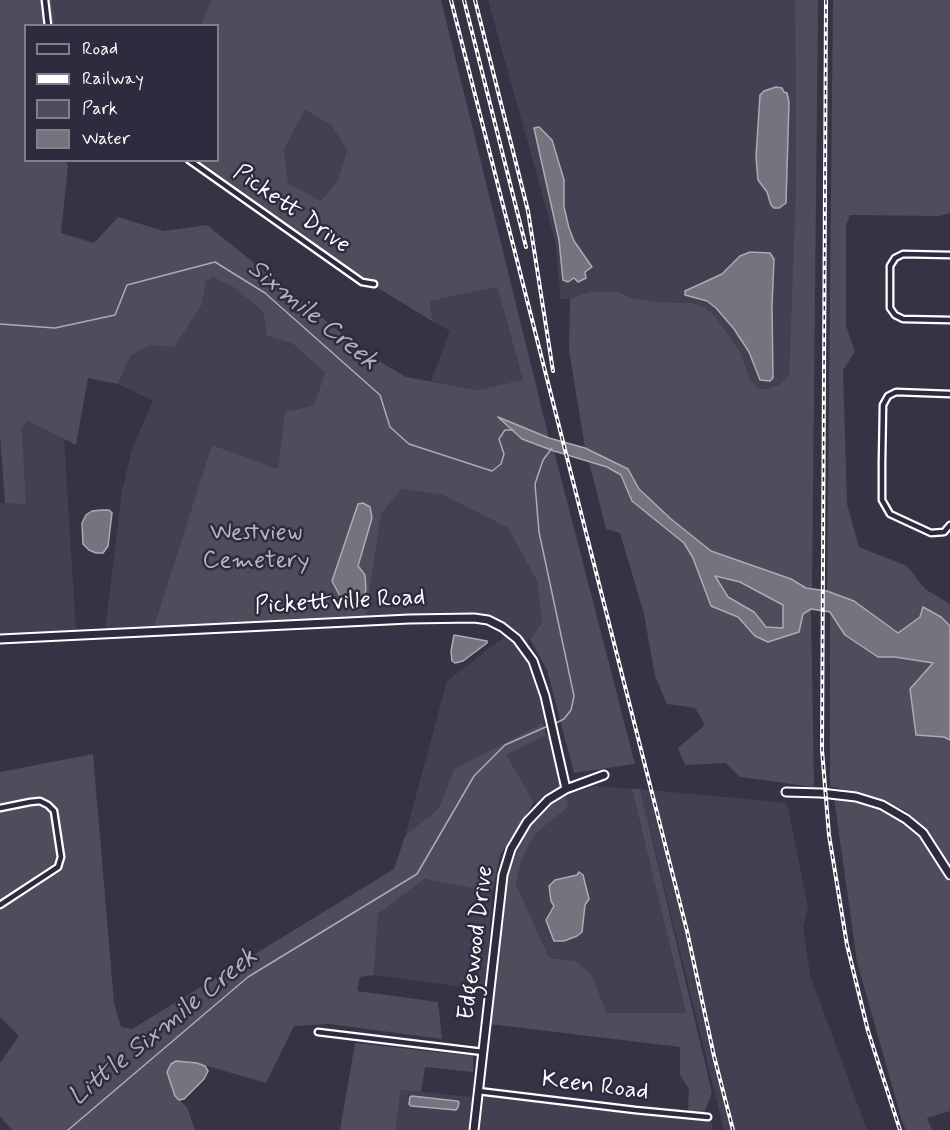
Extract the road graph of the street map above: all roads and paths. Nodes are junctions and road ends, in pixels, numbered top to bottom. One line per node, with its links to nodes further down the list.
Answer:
1 (45, 0): 2 (street)
2 (48, 24)
3 (192, 162): 5 (street, Pickett Drive)
4 (950, 255): 6 (street)
5 (374, 284)
6 (950, 320)
7 (950, 394): 8 (street)
8 (950, 525)
9 (0, 639): 11 (street, Pickettville Road)
10 (604, 775): 11 (street, Edgewood Drive)
11 (566, 789): 17 (street, Edgewood Drive)
12 (786, 792): 14 (street)
13 (0, 808): 15 (street)
14 (950, 875)
15 (0, 904)
16 (318, 1032): 17 (street)
17 (483, 1052): 18 (street, Edgewood Drive)
18 (478, 1091): 19 (street, Keen Road); 20 (street, Edgewood Drive)
19 (708, 1117)
20 (474, 1130)

